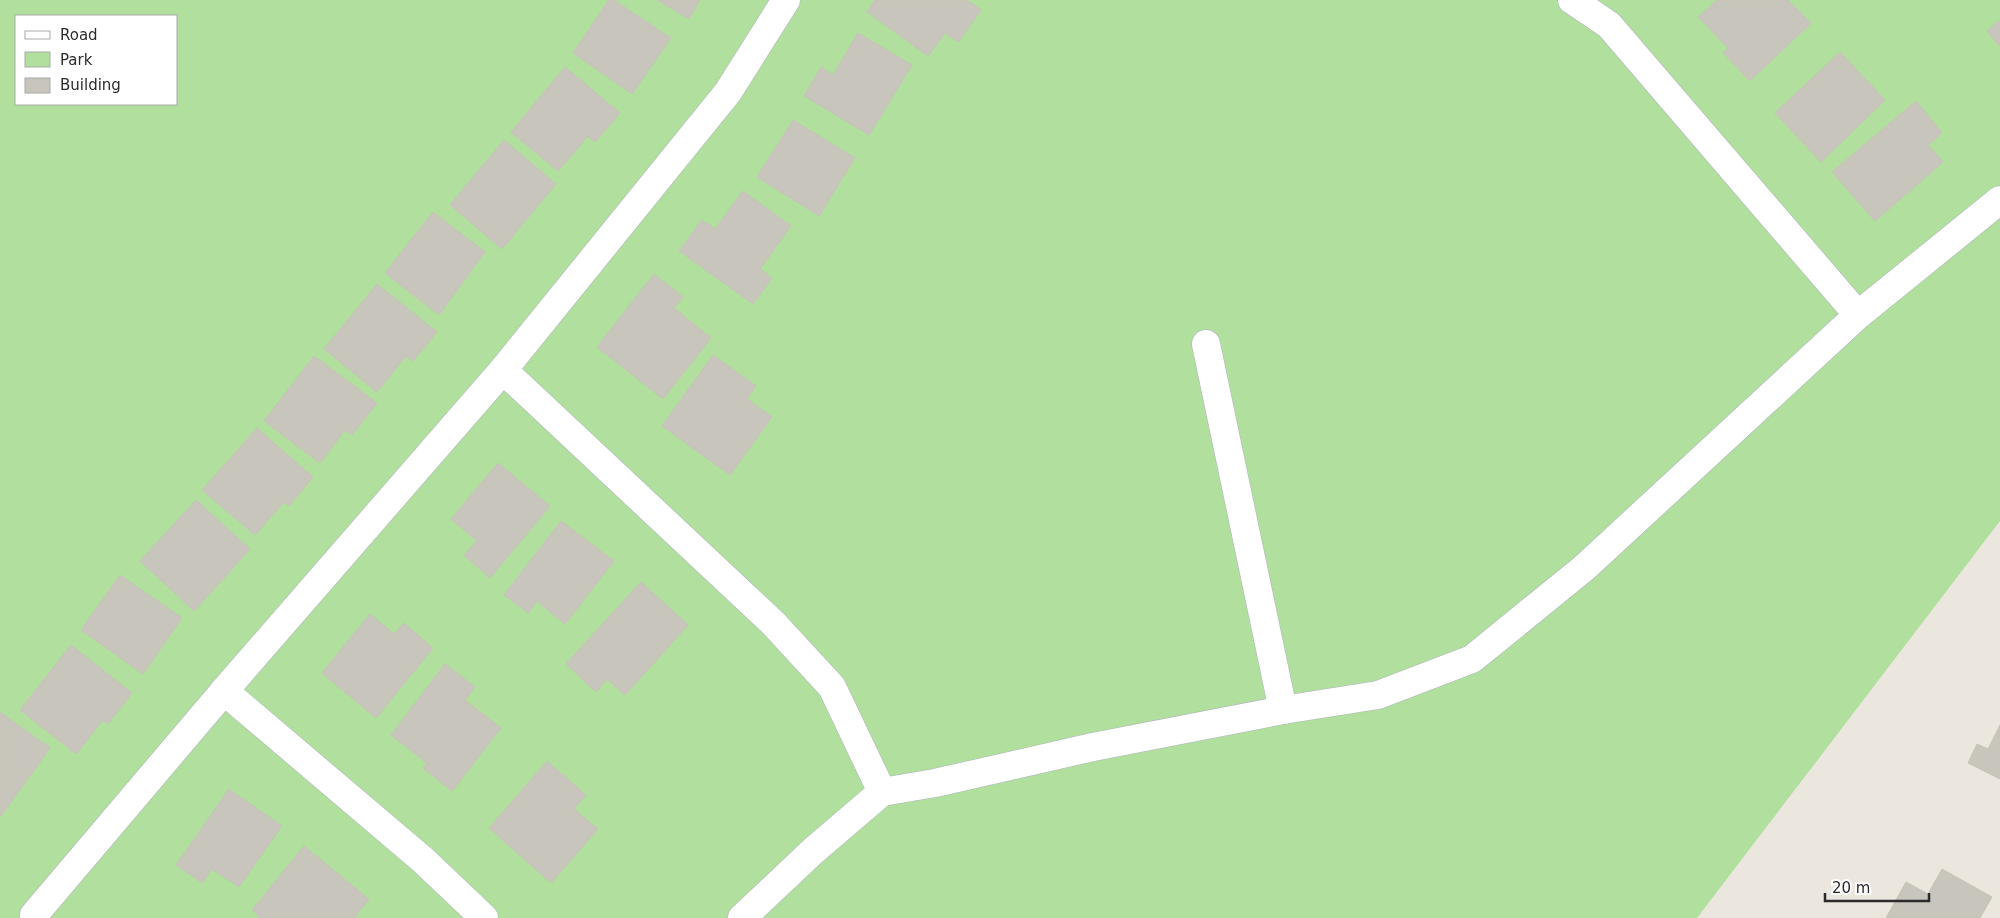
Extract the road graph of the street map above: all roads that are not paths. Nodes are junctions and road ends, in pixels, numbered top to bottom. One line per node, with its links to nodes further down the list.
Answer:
1 (786, 0): 6 (street)
2 (1572, 0): 4 (street)
3 (2000, 200): 4 (street)
4 (1858, 315): 8 (street)
5 (1206, 344): 8 (street)
6 (503, 370): 7 (street); 9 (street)
7 (224, 691): 10 (street); 11 (street)
8 (1282, 710): 9 (street)
9 (882, 792): 12 (street)
10 (34, 915)
11 (484, 918)
12 (742, 918)

